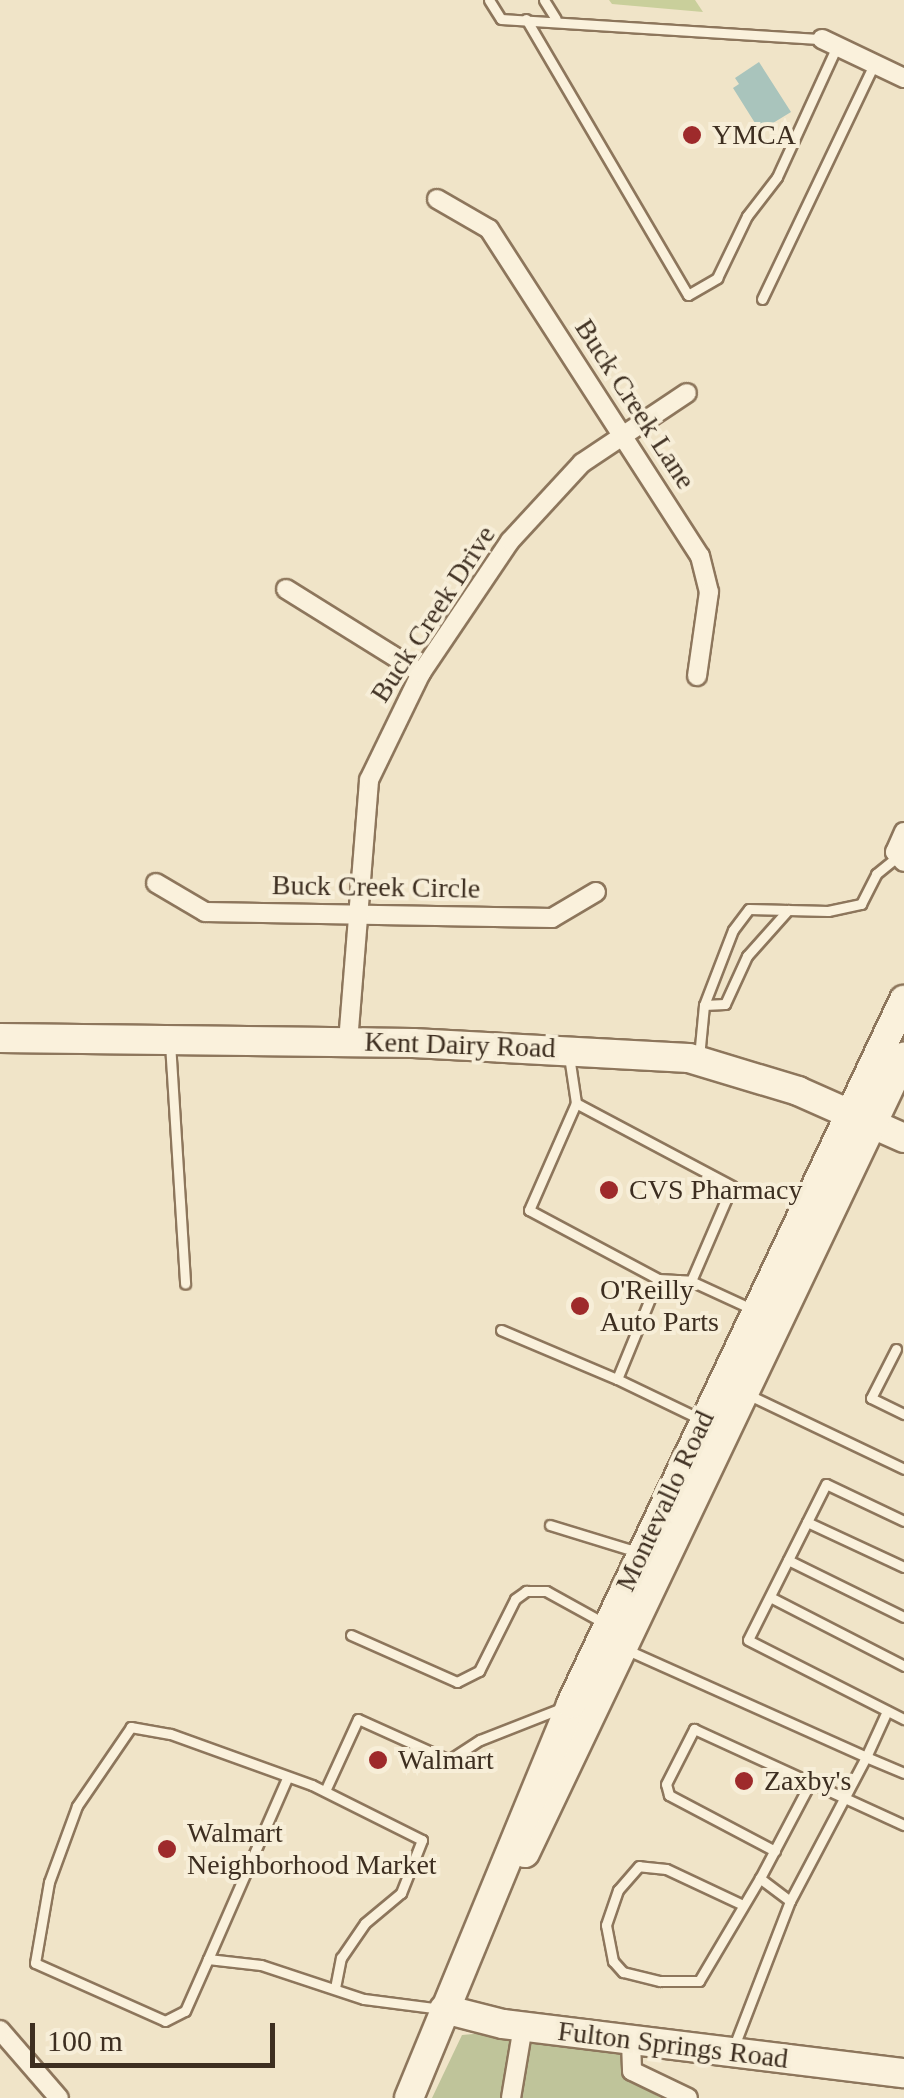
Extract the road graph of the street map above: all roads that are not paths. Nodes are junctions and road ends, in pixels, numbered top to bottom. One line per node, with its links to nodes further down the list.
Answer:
1 (488, 0): 3 (lane)
2 (544, 0): 4 (lane)
3 (526, 19): 4 (lane); 5 (lane)
4 (556, 19): 5 (lane)
5 (830, 43): 6 (street)
6 (874, 64): 7 (street); 9 (lane)
7 (904, 78)
8 (437, 199): 11 (street, Buck Creek Lane)
9 (762, 299)
10 (687, 393): 11 (street, Buck Creek Drive)
11 (622, 435): 13 (street, Buck Creek Drive); 14 (street, Buck Creek Lane)
12 (286, 590): 13 (street)
13 (421, 673): 20 (street, Buck Creek Drive)
14 (696, 676)
15 (904, 832): 16 (street)
16 (901, 860): 19 (lane)
17 (156, 883): 20 (street, Buck Creek Circle)
18 (596, 892): 20 (street, Buck Creek Circle)
19 (788, 910): 22 (lane); 22 (lane)
20 (355, 914): 25 (street, Buck Creek Drive)
21 (904, 1000): 30 (main road, Montevallo Road)
22 (704, 1005): 28 (lane)
23 (0, 1038): 24 (main road, Kent Dairy Road)
24 (170, 1041): 25 (main road, Kent Dairy Road); 34 (lane)
25 (348, 1042): 26 (main road, Kent Dairy Road)
26 (568, 1048): 28 (main road, Kent Dairy Road); 29 (lane)
27 (904, 1057): 30 (main road, Montevallo Road)
28 (699, 1060): 30 (main road, Kent Dairy Road)
29 (576, 1103): 32 (lane); 33 (lane)
30 (863, 1120): 31 (main road, Kent Dairy Road); 35 (main road, Montevallo Road); 39 (main road, Montevallo Road)
31 (904, 1138)
32 (658, 1279): 33 (lane); 38 (lane)
33 (691, 1281): 35 (lane)
34 (185, 1284)
35 (756, 1310): 41 (main road, Montevallo Road)
36 (501, 1330): 38 (lane)
37 (896, 1349): 40 (lane)
38 (616, 1380): 41 (lane)
39 (742, 1392): 42 (lane); 51 (main road, Montevallo Road)
40 (904, 1414)
41 (702, 1420): 46 (main road, Montevallo Road)
42 (904, 1470)
43 (904, 1521): 44 (lane)
44 (807, 1522): 47 (lane); 48 (lane)
45 (550, 1524): 46 (lane)
46 (640, 1552): 51 (main road, Montevallo Road)
47 (788, 1560): 49 (lane); 50 (lane)
48 (904, 1566)
49 (770, 1597): 53 (lane); 55 (lane)
50 (904, 1617)
51 (620, 1635): 52 (lane); 54 (main road, Montevallo Road); 57 (lane); 70 (main road, Montevallo Road)
52 (352, 1636)
53 (904, 1666)
54 (571, 1704): 61 (lane); 70 (main road, Montevallo Road)
55 (887, 1711): 56 (lane); 57 (lane)
56 (904, 1719)
57 (866, 1757): 58 (lane); 62 (lane)
58 (904, 1774)
59 (287, 1778): 61 (lane); 68 (lane); 68 (lane)
60 (810, 1783): 62 (lane); 64 (lane); 64 (lane)
61 (325, 1791): 69 (lane)
62 (844, 1800): 63 (lane); 66 (lane)
63 (904, 1826)
64 (775, 1851): 65 (lane)
65 (760, 1878): 66 (lane); 67 (lane)
66 (790, 1901): 74 (lane)
67 (742, 1905): 67 (lane)
68 (208, 1958): 69 (lane)
69 (335, 1988): 70 (lane)
70 (444, 2009): 71 (main road, Fulton Springs Road); 77 (main road, Montevallo Road)
71 (523, 2026): 73 (main road, Fulton Springs Road); 78 (street)
72 (0, 2030): 76 (street)
73 (631, 2041): 74 (main road, Fulton Springs Road); 79 (street)
74 (731, 2053): 75 (main road, Fulton Springs Road)
75 (904, 2073)
76 (59, 2098)
77 (409, 2098)
78 (511, 2098)
79 (688, 2098)

